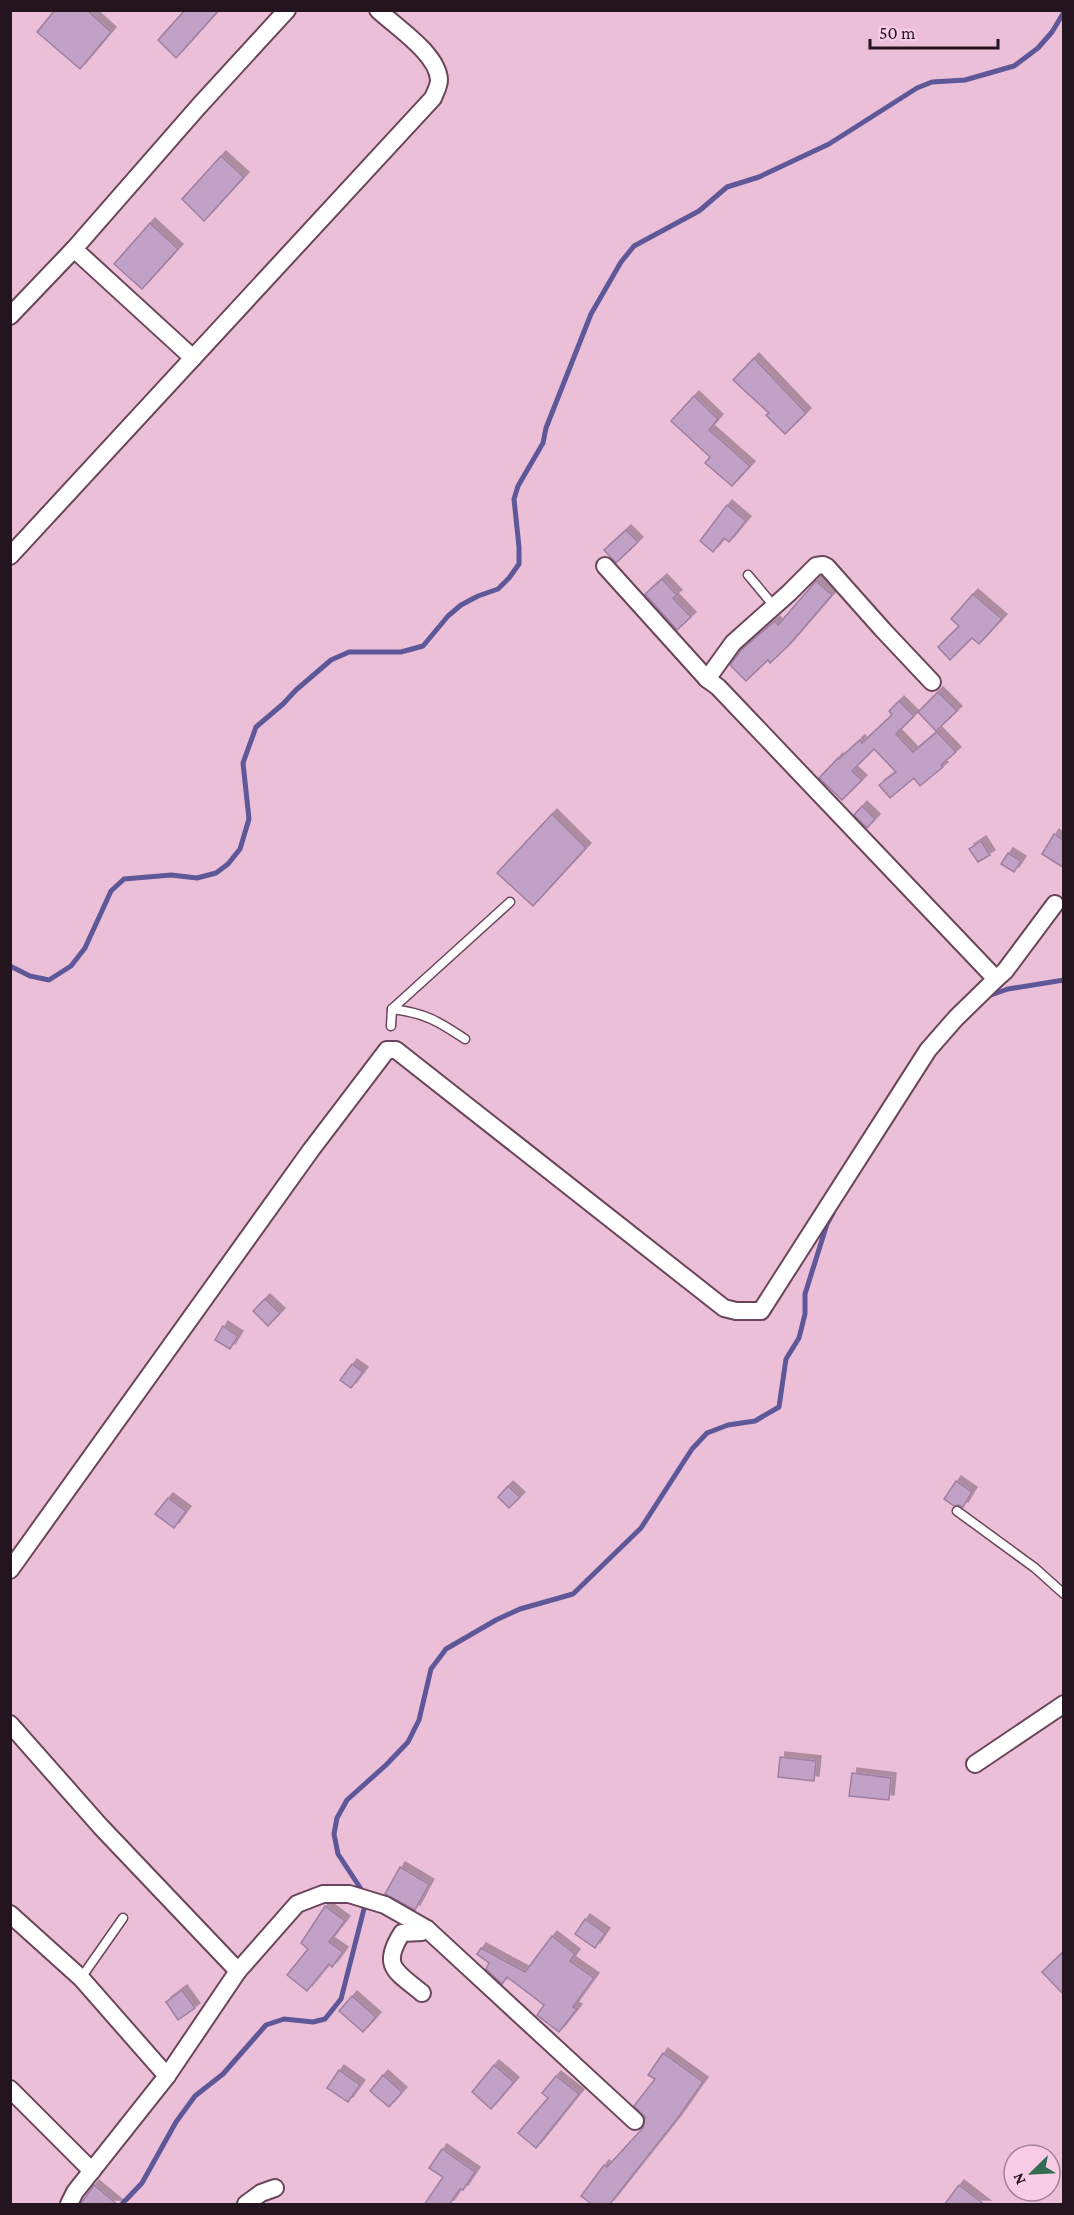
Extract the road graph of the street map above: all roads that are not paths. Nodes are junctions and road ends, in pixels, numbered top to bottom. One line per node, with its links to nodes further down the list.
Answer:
1 (287, 10): 3 (street)
2 (378, 10): 5 (street)
3 (74, 249): 4 (street); 5 (street)
4 (10, 316)
5 (193, 358): 6 (street)
6 (10, 556)
7 (606, 566): 10 (street)
8 (748, 576): 9 (lane)
9 (774, 606): 10 (street); 11 (street)
10 (706, 679): 14 (street)
11 (932, 682)
12 (510, 902): 15 (lane)
13 (1055, 904): 14 (street)
14 (996, 979): 19 (street)
15 (392, 1009): 16 (lane); 17 (lane)
16 (391, 1026)
17 (465, 1039)
18 (957, 1511): 20 (lane)
19 (10, 1570)
20 (1064, 1594)
21 (1064, 1704): 23 (street)
22 (10, 1724): 27 (street)
23 (975, 1764)
24 (10, 1914): 28 (street)
25 (123, 1918): 28 (lane)
26 (427, 1929): 27 (street); 29 (street); 32 (street)
27 (238, 1971): 30 (street)
28 (81, 1978): 30 (street)
29 (422, 1993)
30 (167, 2076): 33 (street)
31 (10, 2089): 33 (street)
32 (635, 2121)
33 (92, 2171): 35 (street)
34 (275, 2188): 36 (street)
35 (69, 2205)
36 (246, 2205)

